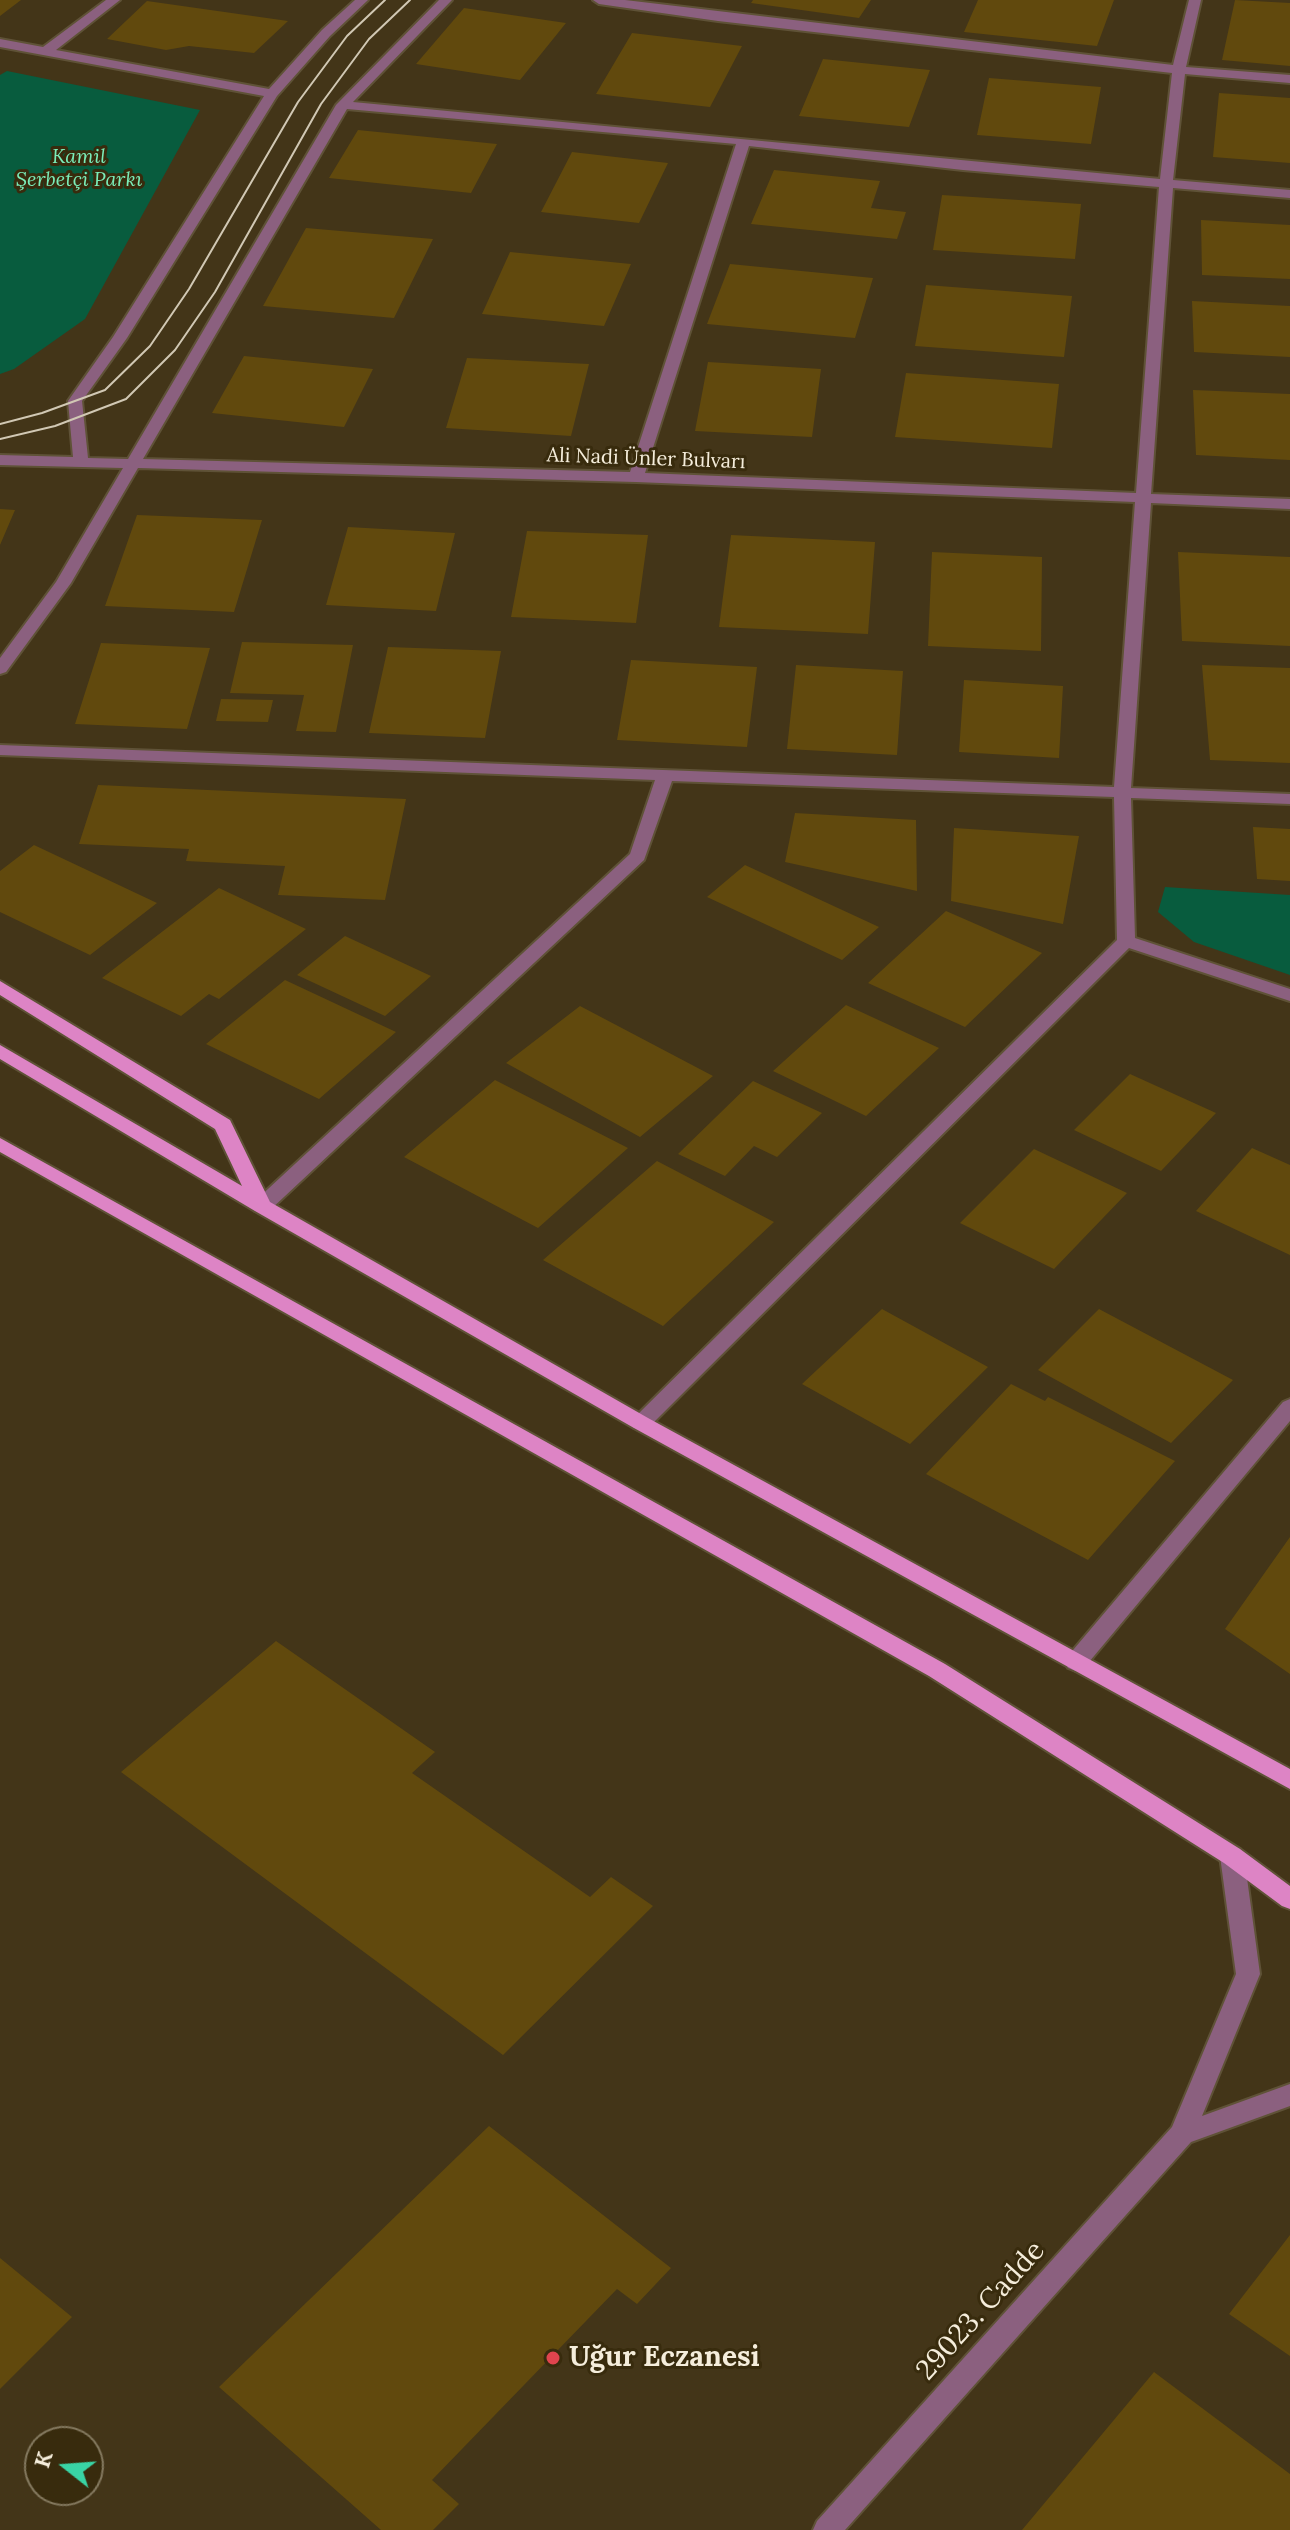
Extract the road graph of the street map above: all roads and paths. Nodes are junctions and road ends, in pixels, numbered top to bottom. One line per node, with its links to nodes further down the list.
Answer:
1 (114, 0): 7 (street)
2 (362, 0): 10 (street)
3 (446, 0): 11 (street)
4 (599, 0): 8 (street)
5 (1195, 0): 8 (street)
6 (0, 43): 7 (street)
7 (43, 53): 10 (street)
8 (1179, 70): 9 (street); 13 (street)
9 (1290, 79)
10 (272, 94): 16 (street)
11 (343, 105): 12 (street); 17 (street)
12 (744, 141): 13 (street); 18 (street)
13 (1166, 184): 14 (street); 19 (street)
14 (1290, 194)
15 (0, 460): 16 (street, Ali Nadi Ünler Bulvarı)
16 (81, 464): 17 (street, Ali Nadi Ünler Bulvarı)
17 (131, 466): 18 (street, Ali Nadi Ünler Bulvarı); 21 (street)
18 (636, 477): 19 (street, Ali Nadi Ünler Bulvarı)
19 (1145, 498): 20 (street, Ali Nadi Ünler Bulvarı); 24 (street)
20 (1290, 504)
21 (0, 669)
22 (0, 750): 23 (street)
23 (665, 775): 24 (street); 31 (street)
24 (1122, 792): 25 (street); 26 (street)
25 (1290, 799)
26 (1126, 941): 28 (street); 33 (street)
27 (0, 987): 31 (main road)
28 (1290, 995)
29 (0, 1051): 31 (main road)
30 (0, 1144): 36 (main road)
31 (262, 1206): 33 (main road)
32 (1290, 1407): 34 (street)
33 (641, 1423): 34 (main road)
34 (1076, 1662): 35 (main road)
35 (1289, 1779)
36 (1232, 1856): 37 (main road); 39 (street, 29023. Cadde)
37 (1290, 1899)
38 (1290, 2095): 39 (street, 29023. Cadde)
39 (1182, 2134): 40 (street, 29023. Cadde)
40 (827, 2530)

